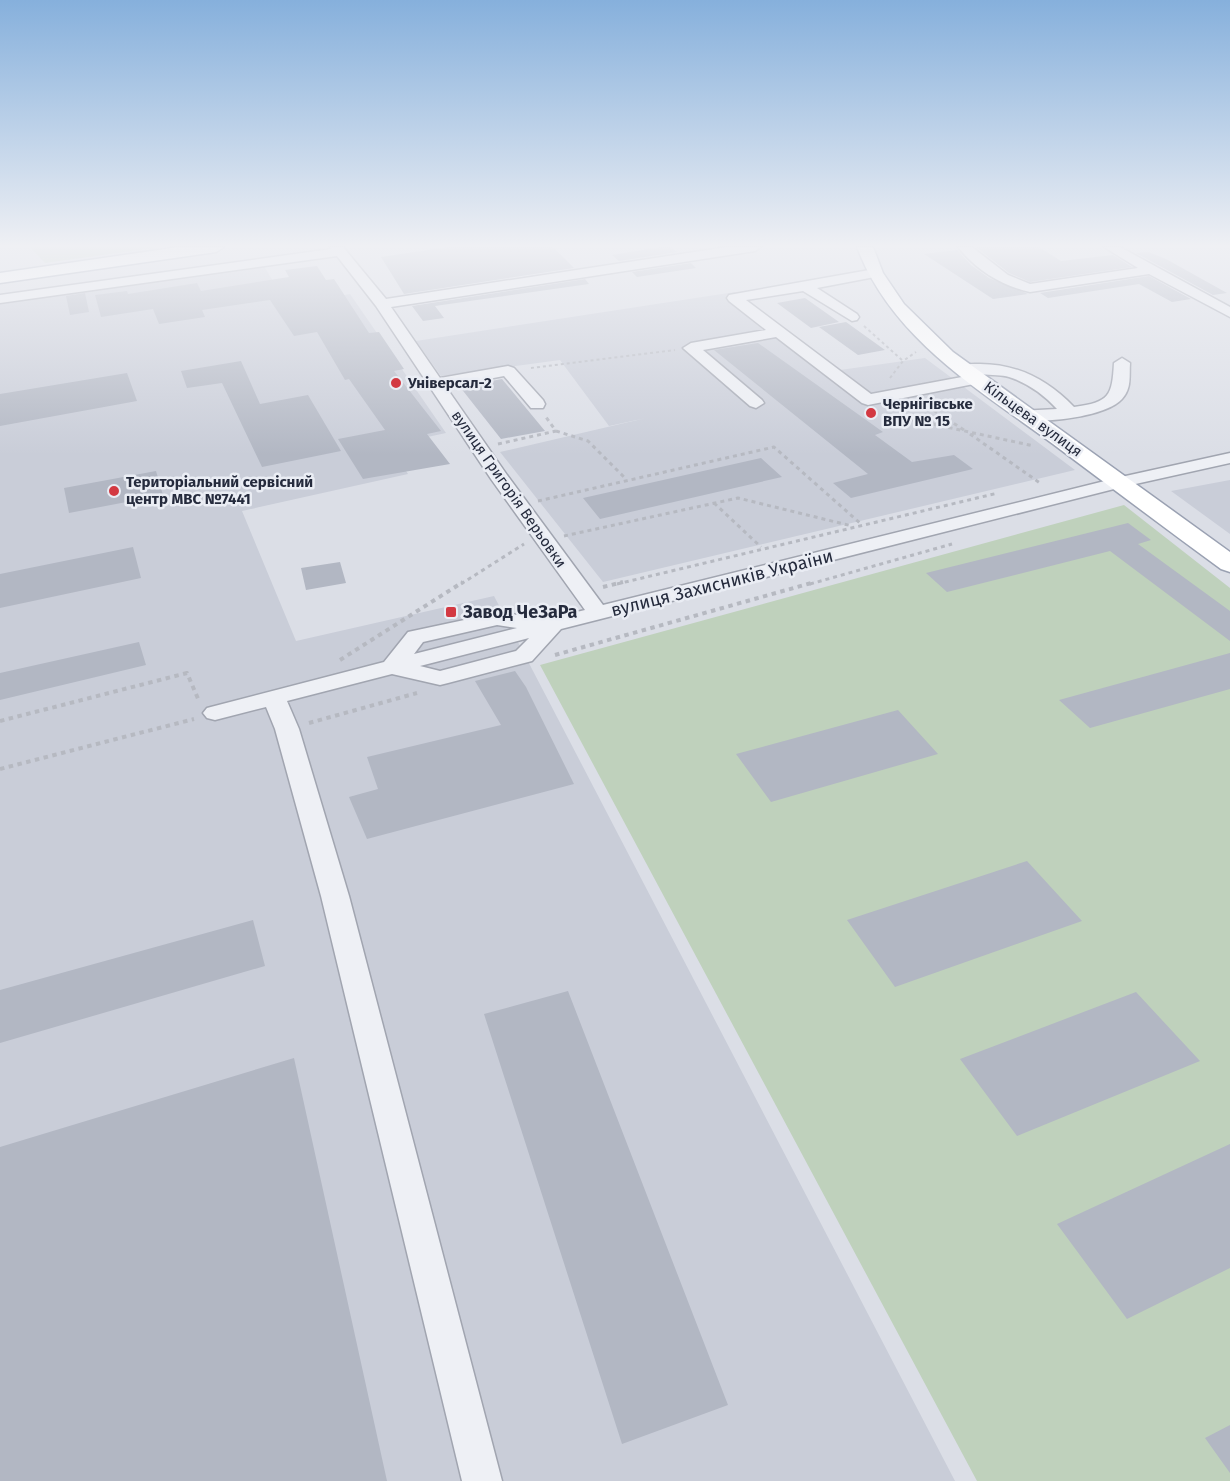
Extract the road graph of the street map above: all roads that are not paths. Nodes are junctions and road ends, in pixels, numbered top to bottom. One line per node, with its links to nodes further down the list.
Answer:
1 (390, 316): 7 (street, вулиця Григорія Верьовки)
2 (757, 316): 4 (street)
3 (907, 316): 6 (main road, Кільцева вулиця)
4 (778, 332): 6 (street); 9 (street)
5 (1122, 363): 10 (street)
6 (972, 374): 10 (street); 11 (main road, Кільцева вулиця)
7 (436, 384): 8 (street); 15 (street, вулиця Григорія Верьовки)
8 (537, 404)
9 (756, 404)
10 (1071, 413): 11 (street)
11 (1025, 415): 13 (main road, Кільцева вулиця)
12 (1230, 458): 13 (street, вулиця Захисників України)
13 (1121, 482): 14 (main road, Кільцева вулиця); 15 (street, вулиця Захисників України)
14 (1230, 564)
15 (598, 613): 16 (street, вулиця Захисників України)
16 (274, 698): 17 (street, вулиця Захисників України); 18 (street)
17 (210, 715)
18 (482, 1481)

